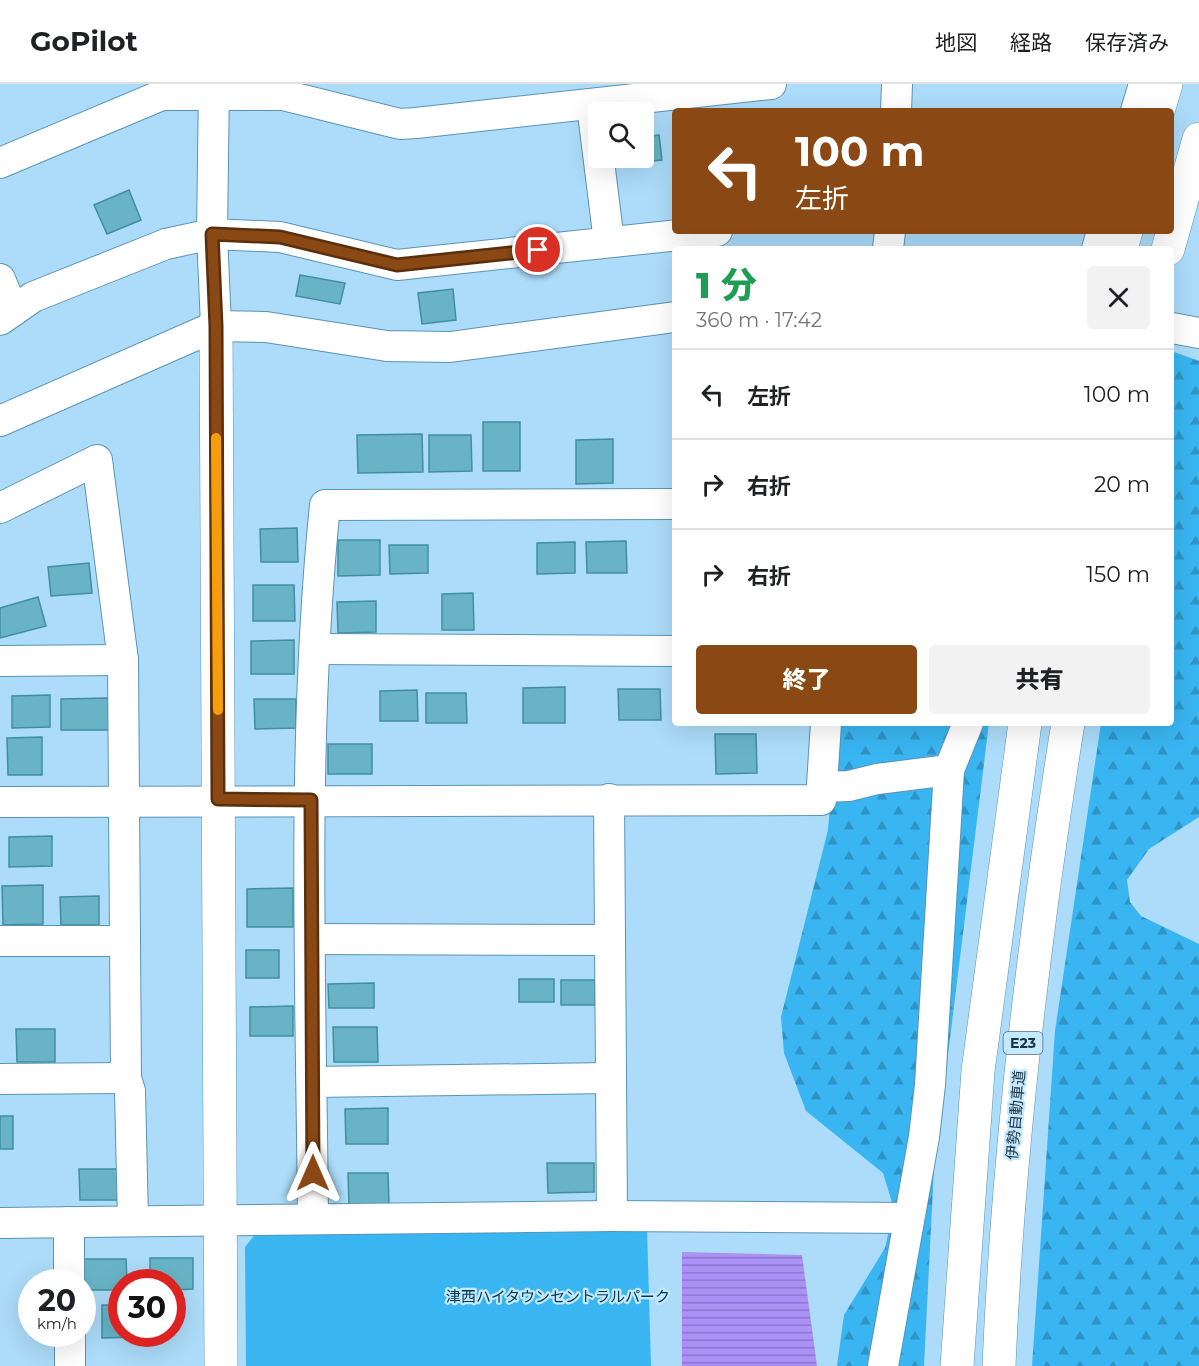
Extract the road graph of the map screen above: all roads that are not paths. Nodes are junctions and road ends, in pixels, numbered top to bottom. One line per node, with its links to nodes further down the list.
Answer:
1 (771, 84): 5 (street)
2 (897, 84): 9 (street)
3 (1144, 84): 10 (street)
4 (1166, 84): 11 (main road)
5 (697, 88): 7 (street)
6 (214, 89): 8 (street); 13 (street); 16 (street)
7 (611, 102)
8 (588, 105)
9 (896, 108)
10 (1137, 108)
11 (1159, 108)
12 (1199, 139): 15 (main road)
13 (0, 163)
14 (600, 168): 18 (street)
15 (1174, 228)
16 (212, 234): 18 (street); 20 (street); 22 (street)
17 (688, 234): 18 (street)
18 (609, 242)
19 (0, 279): 20 (street)
20 (7, 315)
21 (672, 317): 22 (street)
22 (216, 326): 25 (street); 38 (main road)
23 (1174, 328): 24 (street)
24 (1199, 333)
25 (0, 421)
26 (672, 504): 28 (street)
27 (0, 508): 30 (street)
28 (315, 649): 29 (street); 40 (street)
29 (672, 651)
30 (123, 660): 31 (street); 41 (street)
31 (0, 661)
32 (826, 726): 37 (street)
33 (967, 726): 36 (street)
34 (1024, 726): 63 (main road, E23)
35 (1068, 726): 64 (main road, 伊勢自動車道 / E23)
36 (949, 771): 37 (street); 52 (street)
37 (822, 788): 39 (street)
38 (218, 799): 40 (street); 41 (street); 55 (main road)
39 (609, 799): 40 (street); 45 (street)
40 (311, 800): 43 (street)
41 (126, 801): 42 (street); 44 (street)
42 (0, 802)
43 (311, 939): 45 (street); 50 (street)
44 (125, 940): 46 (street); 47 (street)
45 (609, 940): 48 (street)
46 (0, 941)
47 (126, 1078): 49 (street); 54 (street)
48 (611, 1078): 50 (street); 51 (street)
49 (0, 1079)
50 (312, 1082): 53 (street)
51 (612, 1216): 52 (street); 53 (street)
52 (909, 1218): 62 (street)
53 (313, 1219): 55 (street)
54 (133, 1221): 55 (street); 56 (street)
55 (220, 1221): 61 (main road)
56 (69, 1222): 57 (street); 58 (street)
57 (0, 1223)
58 (69, 1269)
59 (70, 1347): 60 (street)
60 (70, 1366)
61 (221, 1366)
62 (884, 1366)
63 (957, 1366)
64 (999, 1366)

